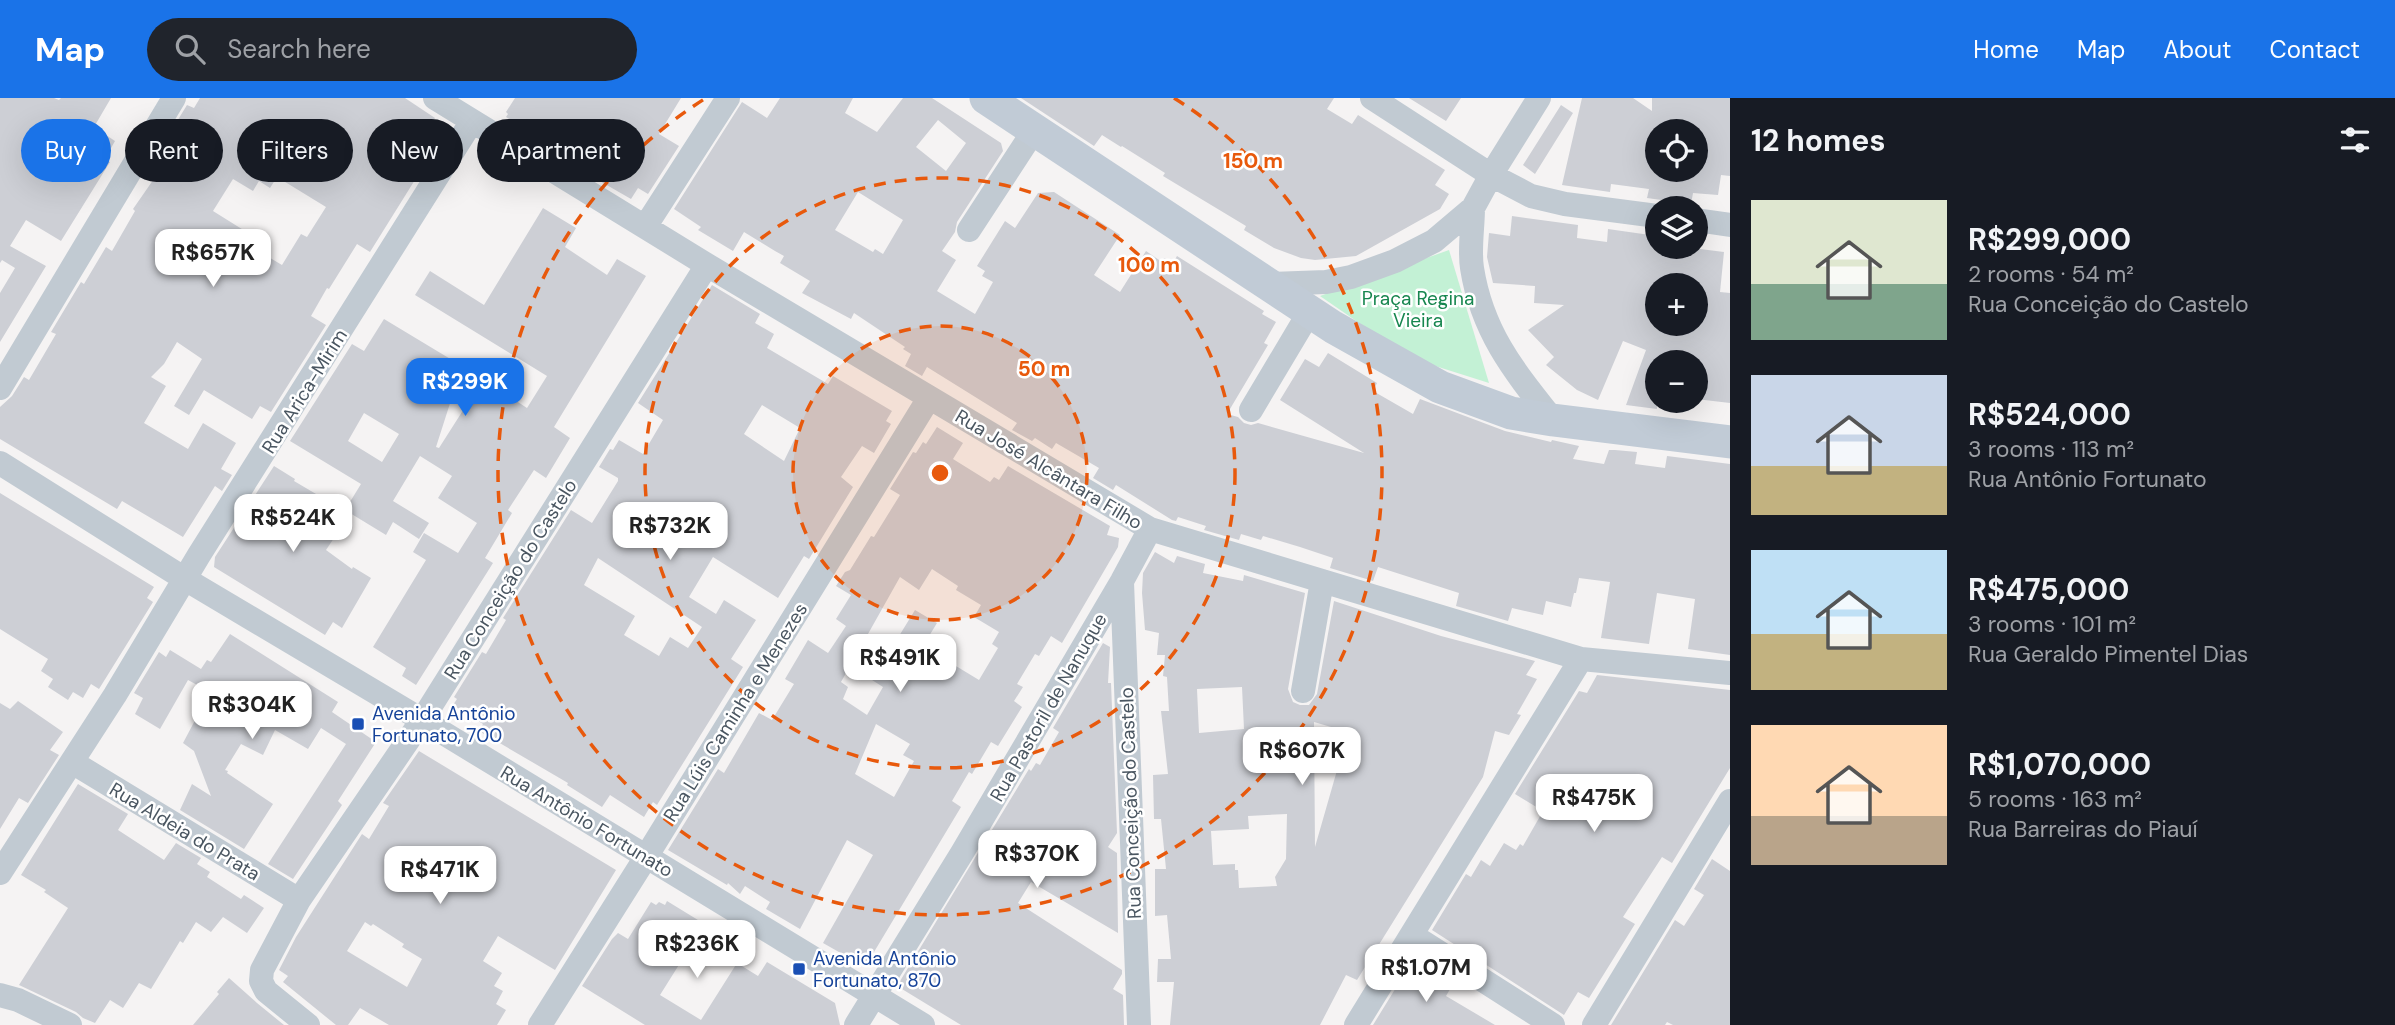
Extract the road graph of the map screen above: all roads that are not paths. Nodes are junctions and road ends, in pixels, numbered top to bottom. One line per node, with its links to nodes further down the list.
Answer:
1 (173, 98): 18 (street)
2 (435, 98): 7 (street, Rua José Alcântara Filho)
3 (728, 98): 13 (street)
4 (1372, 98): 8 (street)
5 (1539, 98): 8 (street)
6 (1014, 110): 14 (street); 16 (street)
7 (472, 121): 13 (street, Rua José Alcântara Filho); 25 (street, Rua Arica-Mirim)
8 (1490, 175): 9 (street); 10 (street)
9 (1473, 208): 16 (street); 21 (street)
10 (1645, 214)
11 (1708, 222): 12 (street)
12 (1730, 225)
13 (645, 227): 15 (street, Rua José Alcântara Filho)
14 (969, 230)
15 (707, 265): 19 (street, Rua José Alcântara Filho); 31 (street, Rua Conceição do Castelo)
16 (1270, 284): 17 (street)
17 (1310, 311): 20 (street); 21 (street)
18 (0, 388)
19 (929, 398): 24 (street, Rua José Alcântara Filho); 34 (street, Rua Lúis Caminha e Menezes)
20 (1251, 410)
21 (1553, 420): 22 (street)
22 (1730, 442)
23 (0, 463): 25 (street, Rua Antônio Fortunato)
24 (1150, 529): 26 (street, Rua José Alcântara Filho); 27 (street, Rua Pastoril de Nanuque)
25 (185, 579): 31 (street, Rua Antônio Fortunato); 32 (street, Rua Arica-Mirim)
26 (1322, 581): 28 (street, Rua José Alcântara Filho); 30 (street)
27 (1122, 582): 39 (street, Rua Pastoril de Nanuque); 45 (street, Rua Conceição do Castelo)
28 (1581, 659): 29 (street, Rua José Alcântara Filho); 37 (street)
29 (1730, 673)
30 (1303, 691)
31 (422, 720): 34 (street, Rua Antônio Fortunato); 36 (street, Rua Conceição do Castelo)
32 (72, 762): 35 (street, Rua Arica-Mirim); 36 (street, Rua Aldeia do Prata)
33 (1730, 801): 48 (street)
34 (646, 857): 39 (street, Rua Antônio Fortunato); 42 (street, Rua Lúis Caminha e Menezes)
35 (0, 873)
36 (299, 900): 41 (street, Rua Conceição do Castelo)
37 (1412, 935): 46 (street); 47 (street)
38 (0, 995): 40 (street)
39 (874, 995): 43 (street, Rua Pastoril de Nanuque); 44 (street, Rua Antônio Fortunato)
40 (69, 1025)
41 (308, 1025)
42 (540, 1025)
43 (856, 1025)
44 (923, 1025)
45 (1139, 1025)
46 (1356, 1025)
47 (1553, 1025)
48 (1594, 1025)

